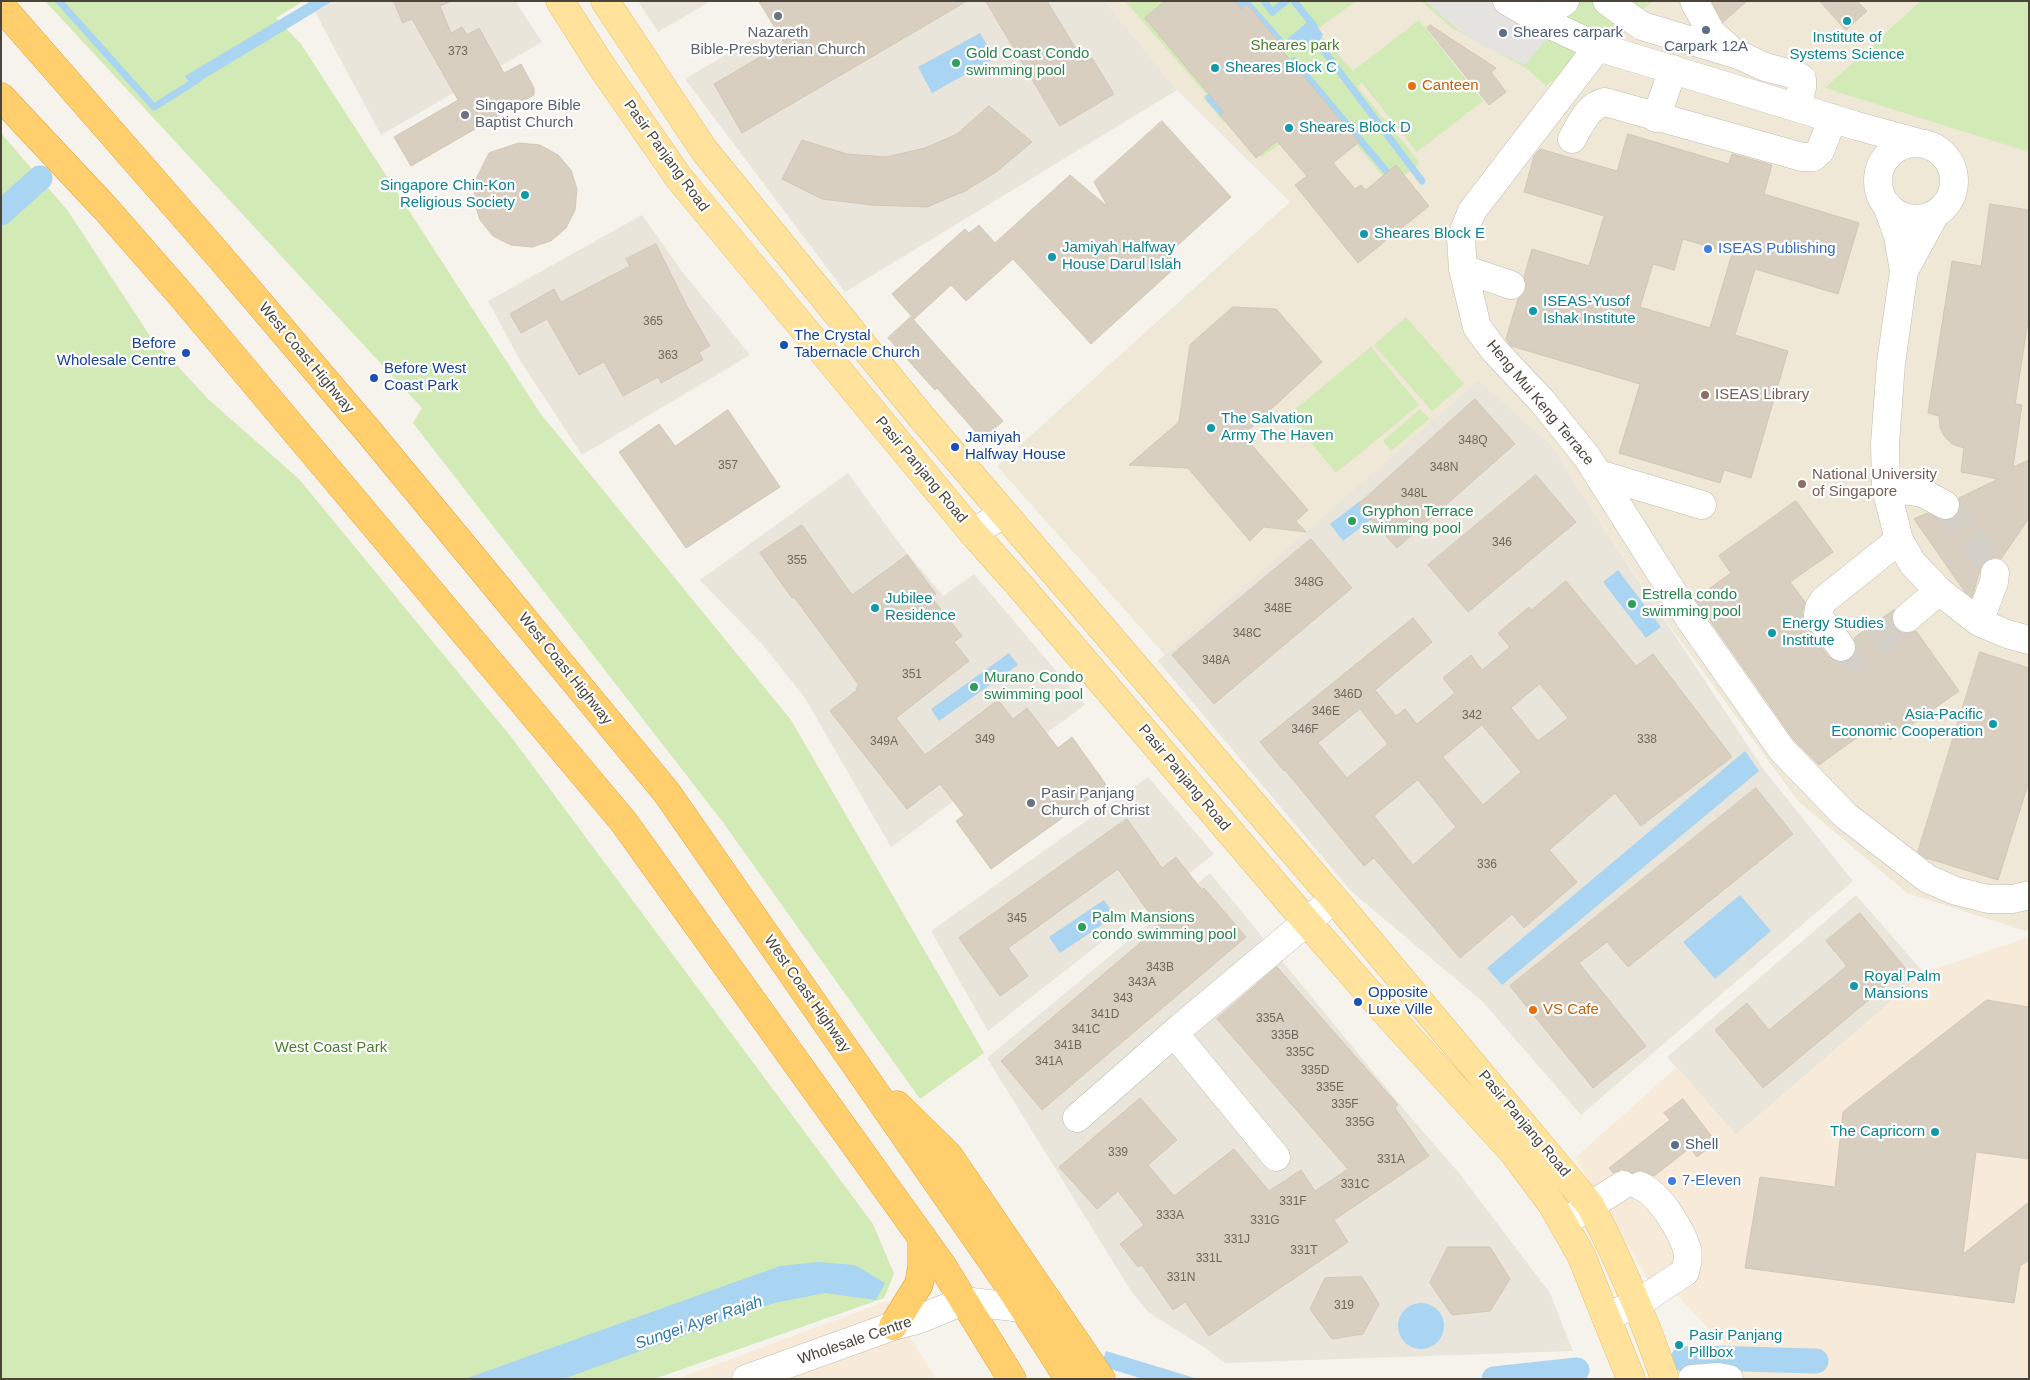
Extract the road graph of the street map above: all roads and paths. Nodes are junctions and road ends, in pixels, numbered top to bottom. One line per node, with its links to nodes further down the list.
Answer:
1 (560, 1): 29 (main road, Pasir Panjang Road)
2 (605, 1): 28 (main road, Pasir Panjang Road)
3 (1507, 1): 8 (street)
4 (1565, 1): 8 (street)
5 (1607, 1): 10 (street)
6 (1694, 1): 10 (street)
7 (1, 6): 41 (highway, West Coast Highway)
8 (1538, 19): 9 (street)
9 (1598, 47): 11 (street); 21 (street, Heng Mui Keng Terrace)
10 (1739, 55): 13 (street)
11 (1673, 70): 13 (street); 14 (street)
12 (1, 97): 46 (highway)
13 (1796, 107): 15 (street)
14 (1656, 118): 15 (street); 16 (street)
15 (1845, 122): 17 (street); 18 (street)
16 (1572, 139)
17 (1919, 143): 18 (street); 20 (street)
18 (1879, 173): 19 (street)
19 (1887, 205): 20 (street); 22 (street)
20 (1935, 214): 22 (street)
21 (1463, 269): 23 (street); 24 (street, Heng Mui Keng Terrace)
22 (1904, 271): 25 (street)
23 (1512, 285)
24 (1598, 474): 26 (street); 37 (street, Heng Mui Keng Terrace)
25 (1886, 488): 27 (street); 30 (street)
26 (1702, 505)
27 (1945, 505)
28 (1003, 514): 29 (street); 38 (main road, Pasir Panjang Road)
29 (973, 533): 39 (main road, Pasir Panjang Road)
30 (1899, 540): 32 (street); 36 (street)
31 (1995, 573): 34 (street)
32 (1939, 591): 33 (street); 34 (street)
33 (1906, 618)
34 (1979, 622): 35 (street)
35 (2029, 640)
36 (1841, 647)
37 (2029, 895)
38 (1334, 898): 39 (street); 44 (main road, Pasir Panjang Road)
39 (1306, 921): 40 (street); 45 (main road, Pasir Panjang Road)
40 (1174, 1033): 42 (street); 43 (street)
41 (859, 1070): 49 (highway, West Coast Highway); 55 (highway)
42 (1077, 1118)
43 (1276, 1157)
44 (1590, 1205): 45 (street); 48 (main road, Pasir Panjang Road); 48 (street)
45 (1563, 1223): 50 (main road, Pasir Panjang Road)
46 (922, 1237): 47 (highway); 51 (highway)
47 (963, 1300): 49 (street); 51 (street, Wholesale Centre); 53 (highway)
48 (1638, 1303): 50 (street); 57 (main road, Pasir Panjang Road)
49 (1022, 1308): 54 (highway, West Coast Highway)
50 (1606, 1317): 56 (main road, Pasir Panjang Road)
51 (893, 1326): 52 (street, Wholesale Centre)
52 (746, 1379)
53 (1012, 1379)
54 (1069, 1379)
55 (1101, 1379)
56 (1631, 1379)
57 (1665, 1379)
58 (1692, 1379): 59 (street)
59 (1729, 1379)

